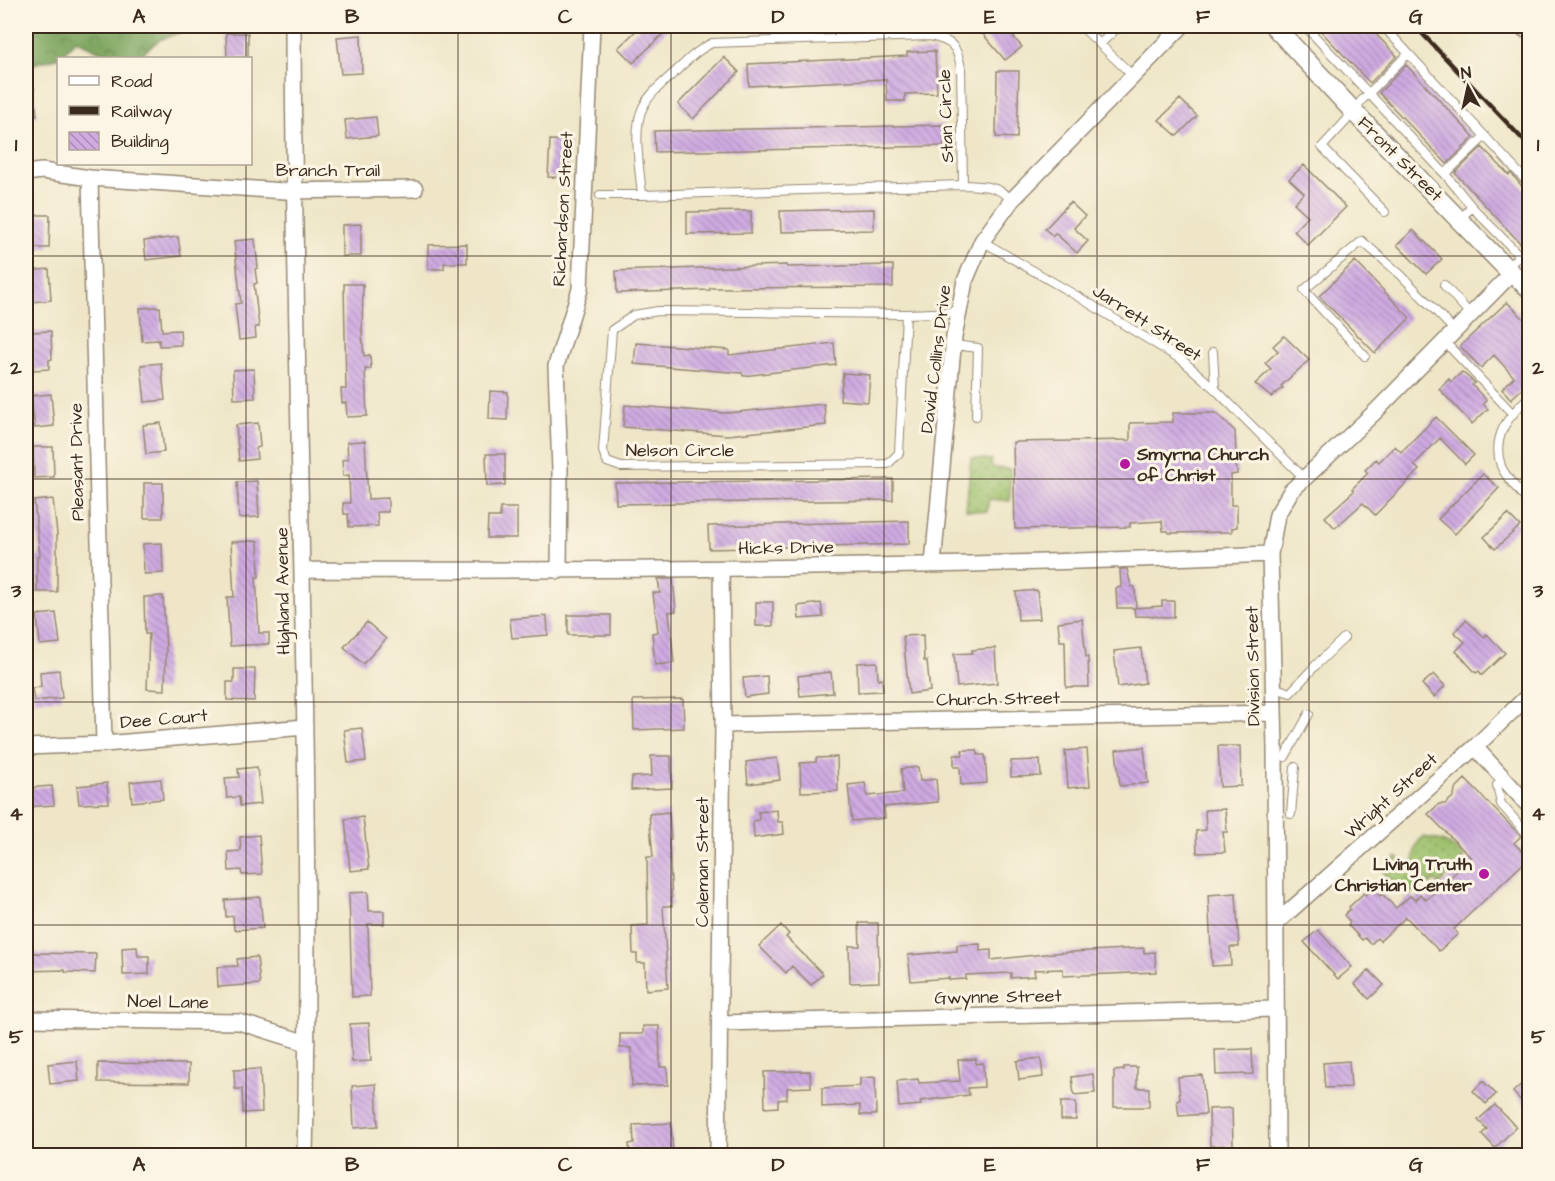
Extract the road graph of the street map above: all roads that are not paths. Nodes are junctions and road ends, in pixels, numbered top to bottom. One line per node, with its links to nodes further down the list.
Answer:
1 (293, 26): 21 (street, Highland Avenue)
2 (592, 26): 49 (street, Richardson Street)
3 (1081, 26): 9 (lane)
4 (1119, 26): 9 (lane)
5 (1182, 26): 11 (street, David Collins Drive)
6 (1274, 26): 13 (street, Front Street)
7 (1305, 26): 12 (lane)
8 (1383, 26): 10 (lane)
9 (1100, 44): 11 (lane)
10 (1408, 54): 12 (lane); 14 (lane)
11 (1133, 76): 24 (street, David Collins Drive)
12 (1370, 92): 13 (lane); 16 (lane)
13 (1354, 112): 25 (lane); 26 (street, Front Street)
14 (1485, 136): 16 (lane); 18 (lane)
15 (26, 173): 17 (street, Branch Trail)
16 (1445, 174): 26 (lane)
17 (90, 178): 21 (street, Branch Trail); 57 (street, Pleasant Drive)
18 (1530, 184)
19 (963, 185): 23 (lane, Stan Circle); 23 (lane, Stan Circle); 24 (lane)
20 (415, 189): 21 (street, Branch Trail)
21 (293, 190): 48 (street, Highland Avenue)
22 (600, 195): 23 (lane)
23 (642, 195)
24 (1012, 200): 27 (street, David Collins Drive)
25 (1385, 212)
26 (1466, 213): 29 (lane); 30 (street, Front Street)
27 (982, 241): 32 (street, David Collins Drive); 39 (lane, Jarrett Street)
28 (1530, 246): 29 (lane)
29 (1519, 255): 30 (lane)
30 (1520, 277): 34 (street, Division Street)
31 (1444, 285): 34 (lane)
32 (958, 312): 33 (lane, Nelson Circle); 36 (street, David Collins Drive)
33 (906, 314): 33 (lane, Nelson Circle)
34 (1471, 315): 35 (street, Division Street)
35 (1450, 336): 38 (lane); 41 (lane); 43 (street, Division Street)
36 (954, 345): 42 (lane); 46 (street, David Collins Drive)
37 (1213, 352): 39 (lane)
38 (1365, 356)
39 (1215, 389): 43 (lane, Jarrett Street)
40 (1530, 396): 41 (lane)
41 (1513, 414): 44 (lane)
42 (976, 416)
43 (1304, 477): 45 (street, Division Street)
44 (1530, 504)
45 (1270, 554): 46 (street, Hicks Drive); 51 (street, Division Street)
46 (933, 564): 47 (street, Hicks Drive)
47 (721, 568): 49 (street, Hicks Drive); 55 (street, Coleman Street)
48 (303, 570): 49 (street, Hicks Drive); 56 (street, Highland Avenue)
49 (559, 571)
50 (1344, 638): 51 (lane)
51 (1273, 687): 53 (street, Division Street)
52 (1530, 694): 59 (street, Wright Street)
53 (1273, 713): 55 (street, Church Street); 66 (street, Division Street)
54 (1309, 714): 60 (lane)
55 (723, 725): 69 (street, Coleman Street)
56 (305, 727): 57 (street, Dee Court); 70 (street, Highland Avenue)
57 (104, 744): 58 (street, Dee Court)
58 (26, 747)
59 (1475, 747): 62 (street); 66 (street, Wright Street)
60 (1285, 757)
61 (1295, 767): 64 (lane)
62 (1504, 779): 63 (street); 65 (lane)
63 (1530, 807)
64 (1291, 814)
65 (1530, 837)
66 (1276, 923): 67 (street, Division Street)
67 (1276, 1009): 69 (street, Gwynne Street); 73 (street, Division Street)
68 (26, 1019): 70 (street, Noel Lane)
69 (720, 1023): 72 (street, Coleman Street)
70 (307, 1043): 71 (street, Highland Avenue)
71 (305, 1155)
72 (718, 1155)
73 (1277, 1155)

